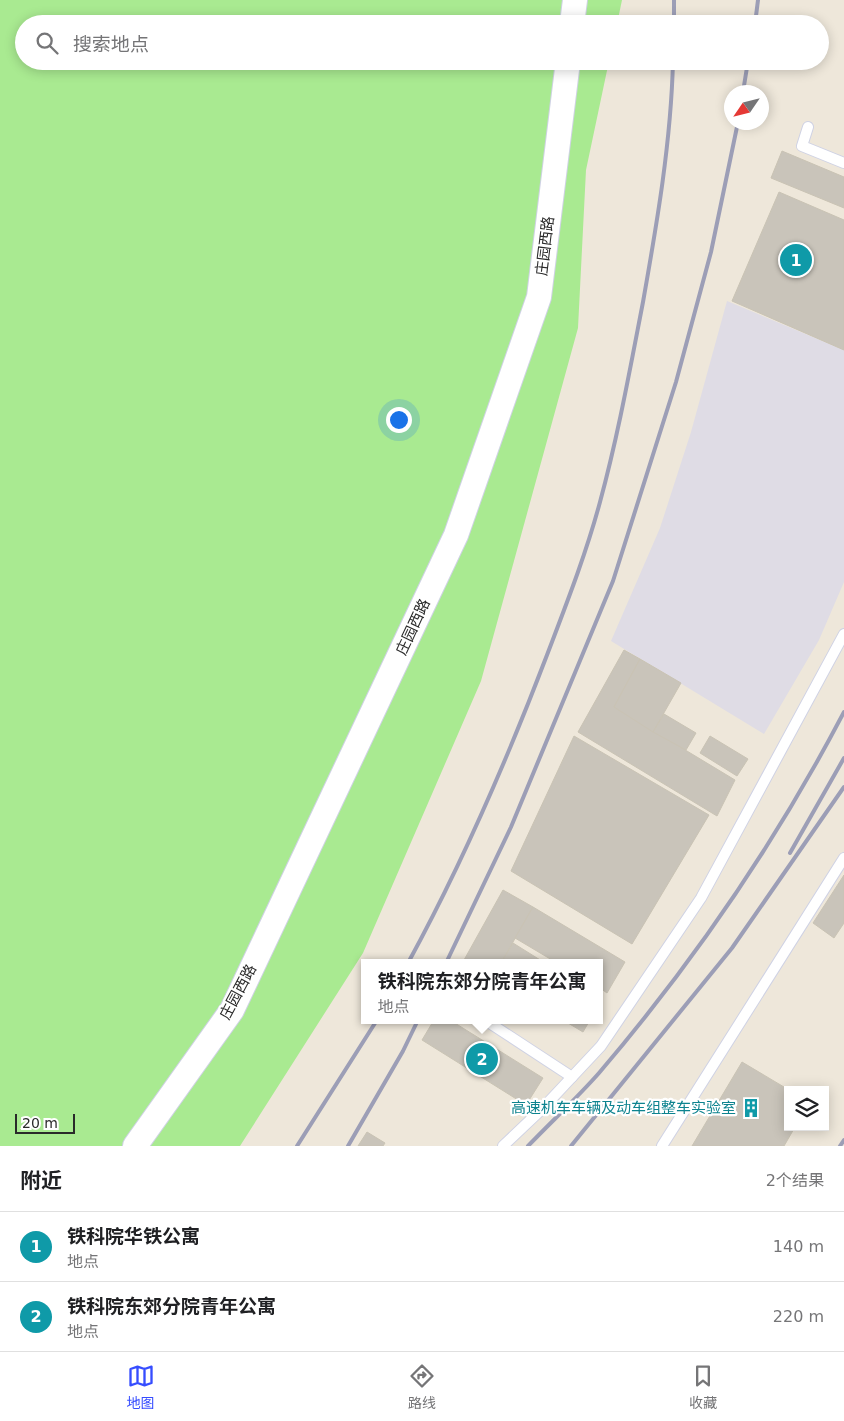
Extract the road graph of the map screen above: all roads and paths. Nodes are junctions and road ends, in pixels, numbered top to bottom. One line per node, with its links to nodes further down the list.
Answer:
1 (575, 0): 2 (street)
2 (573, 15)
3 (567, 70): 10 (street, 庄园西路)
4 (808, 127): 5 (lane)
5 (844, 163)
6 (844, 634): 9 (lane)
7 (844, 858): 12 (lane)
8 (491, 1024): 9 (lane)
9 (572, 1078): 11 (lane)
10 (135, 1146)
11 (503, 1146)
12 (662, 1146)

